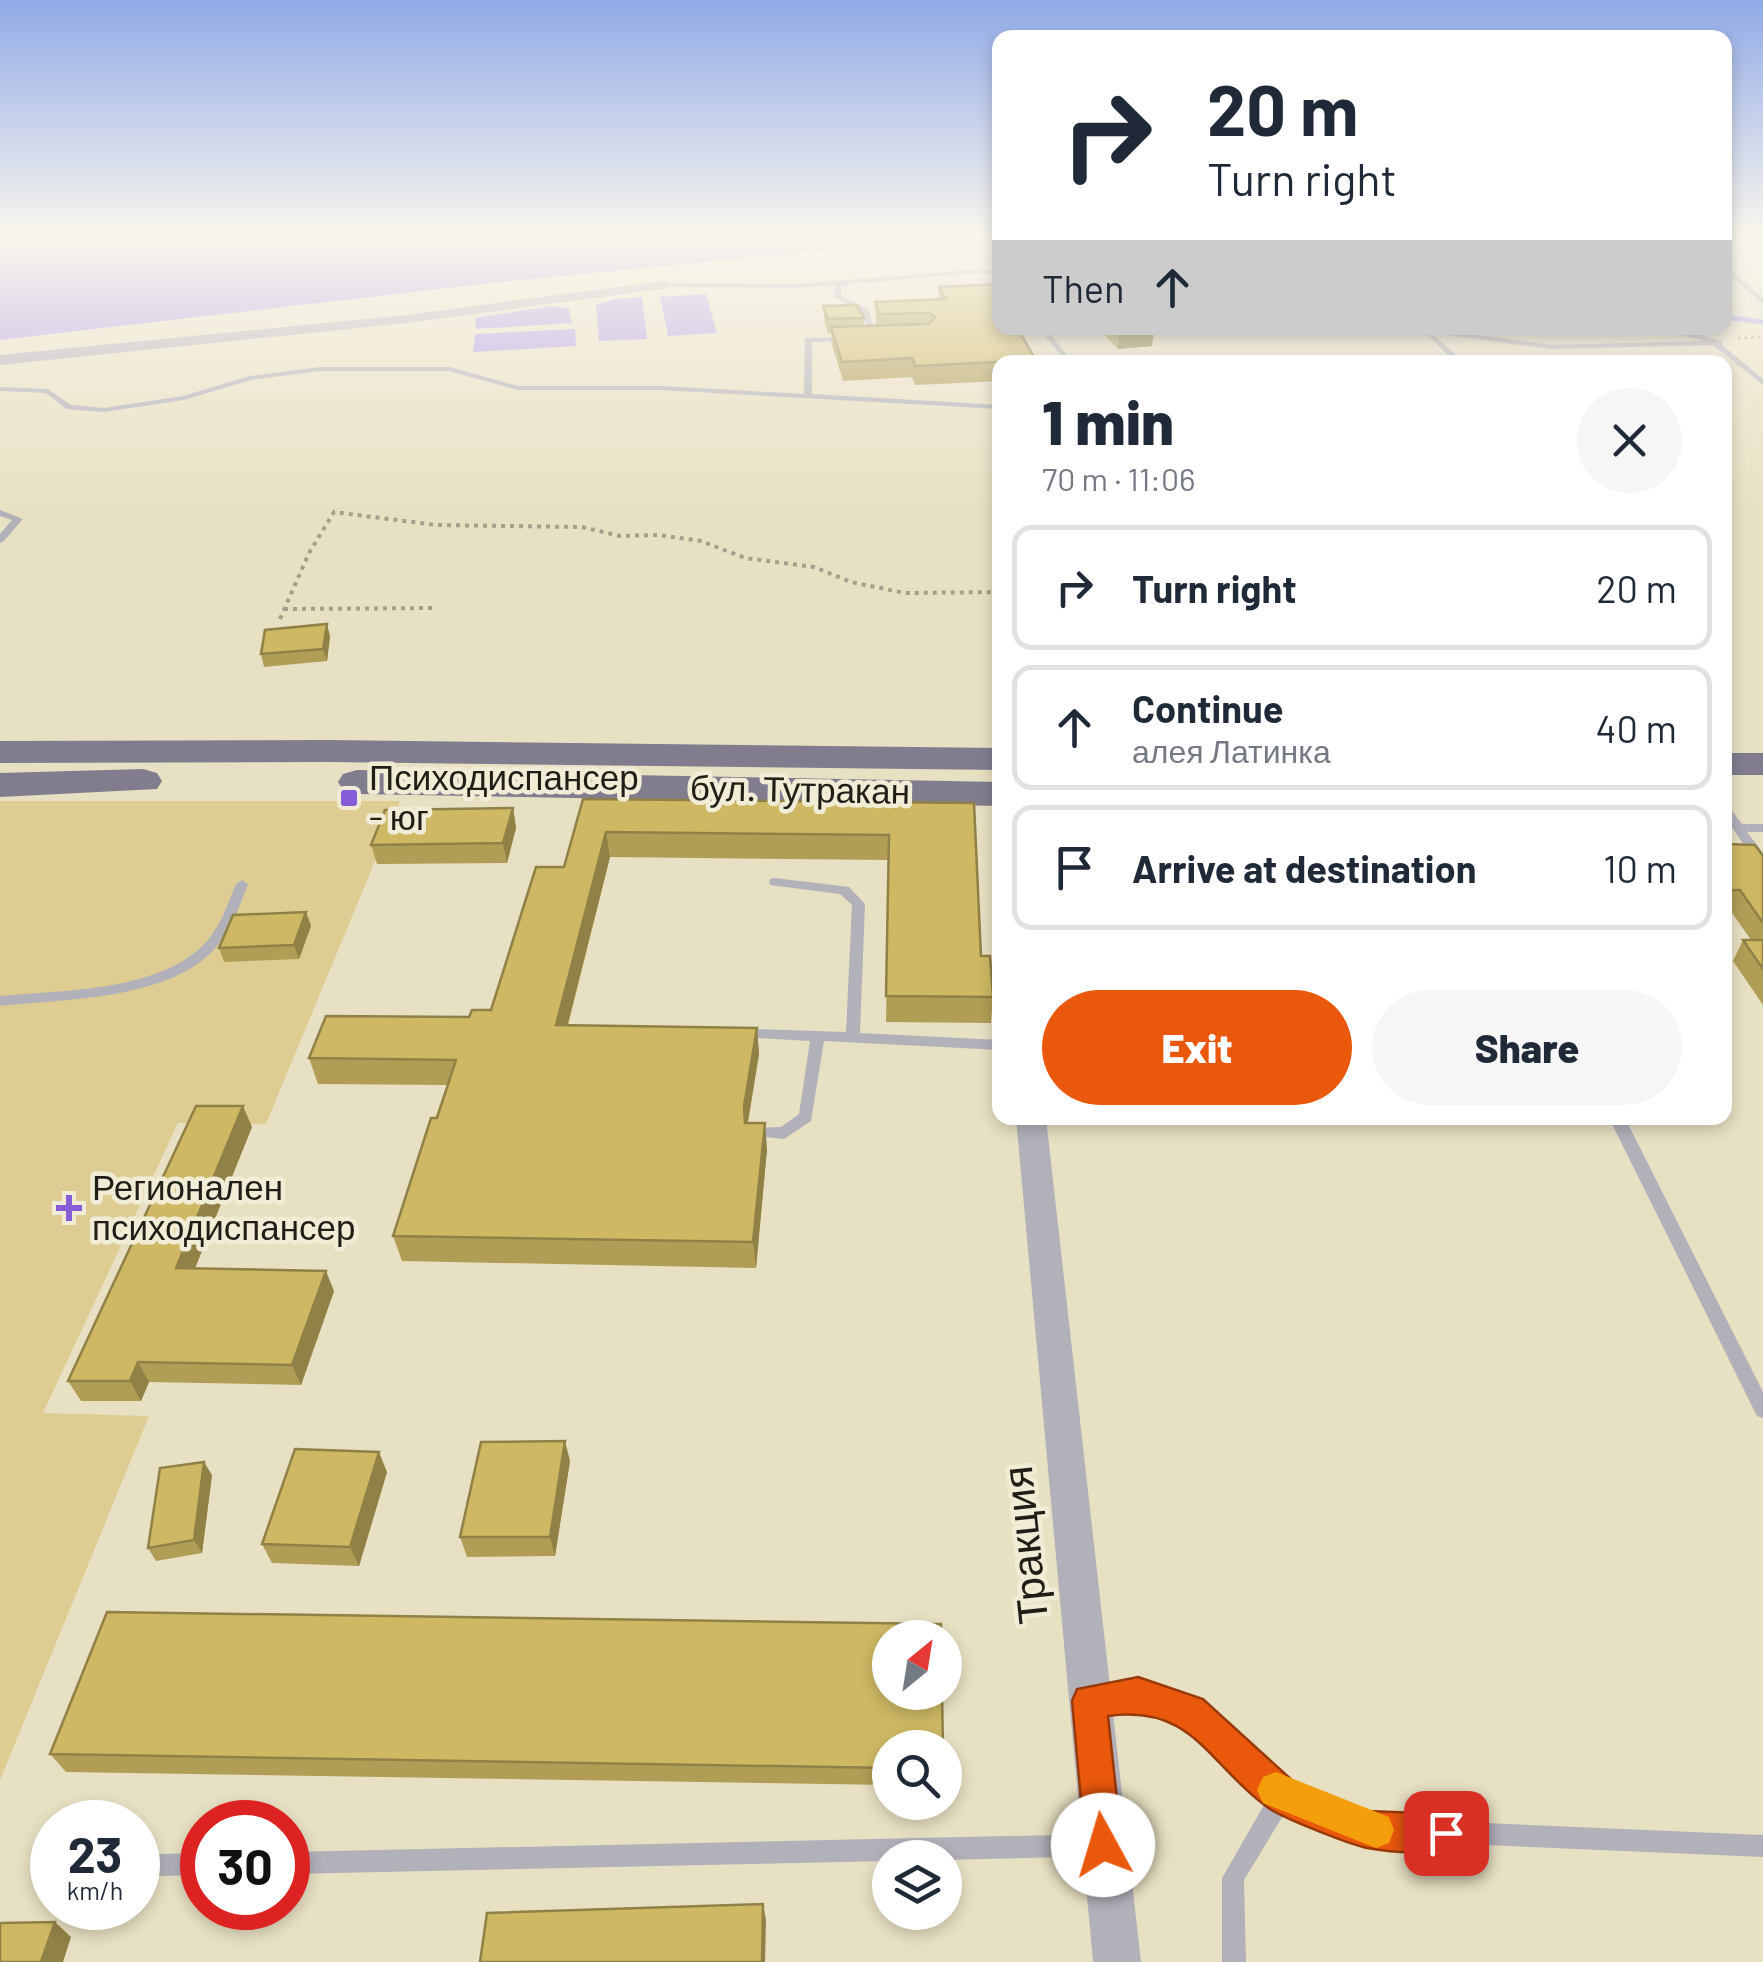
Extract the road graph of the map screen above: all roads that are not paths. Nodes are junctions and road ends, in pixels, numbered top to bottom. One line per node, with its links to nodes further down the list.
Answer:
1 (320, 329): 12 (street)
2 (869, 329): 8 (lane)
3 (1048, 335): 10 (lane)
4 (1430, 335): 11 (lane)
5 (1462, 335): 9 (lane)
6 (1698, 335): 9 (lane)
7 (891, 338): 8 (lane)
8 (872, 339): 15 (lane)
9 (1720, 343): 13 (lane)
10 (1064, 355)
11 (1452, 355)
12 (0, 360)
13 (1763, 383)
14 (0, 389): 15 (lane)
15 (808, 395): 16 (lane)
16 (992, 406)
17 (0, 513): 18 (lane)
18 (0, 540)
19 (0, 752): 20 (main road, бул. Тутракан)
20 (992, 759)
21 (1732, 764): 22 (main road)
22 (1763, 764)
23 (0, 785): 24 (main road, бул. Тутракан)
24 (992, 794)
25 (1763, 794): 26 (main road)
26 (1732, 811): 27 (lane); 28 (lane)
27 (1763, 828)
28 (1757, 859)
29 (775, 882): 34 (lane)
30 (242, 884): 31 (lane)
31 (0, 1001)
32 (756, 1032): 33 (lane)
33 (818, 1035): 34 (lane); 38 (lane)
34 (853, 1038): 35 (lane)
35 (992, 1045)
36 (1032, 1125): 40 (street, Тракция)
37 (1620, 1125): 39 (lane)
38 (758, 1132)
39 (1763, 1410)
40 (1089, 1701): 41 (lane); 42 (street, Тракция)
41 (1282, 1796): 43 (lane); 48 (lane)
42 (1103, 1845): 44 (lane); 47 (street, Тракция)
43 (1763, 1846)
44 (310, 1862)
45 (161, 1865): 46 (lane)
46 (180, 1865)
47 (1118, 1962)
48 (1234, 1962)

